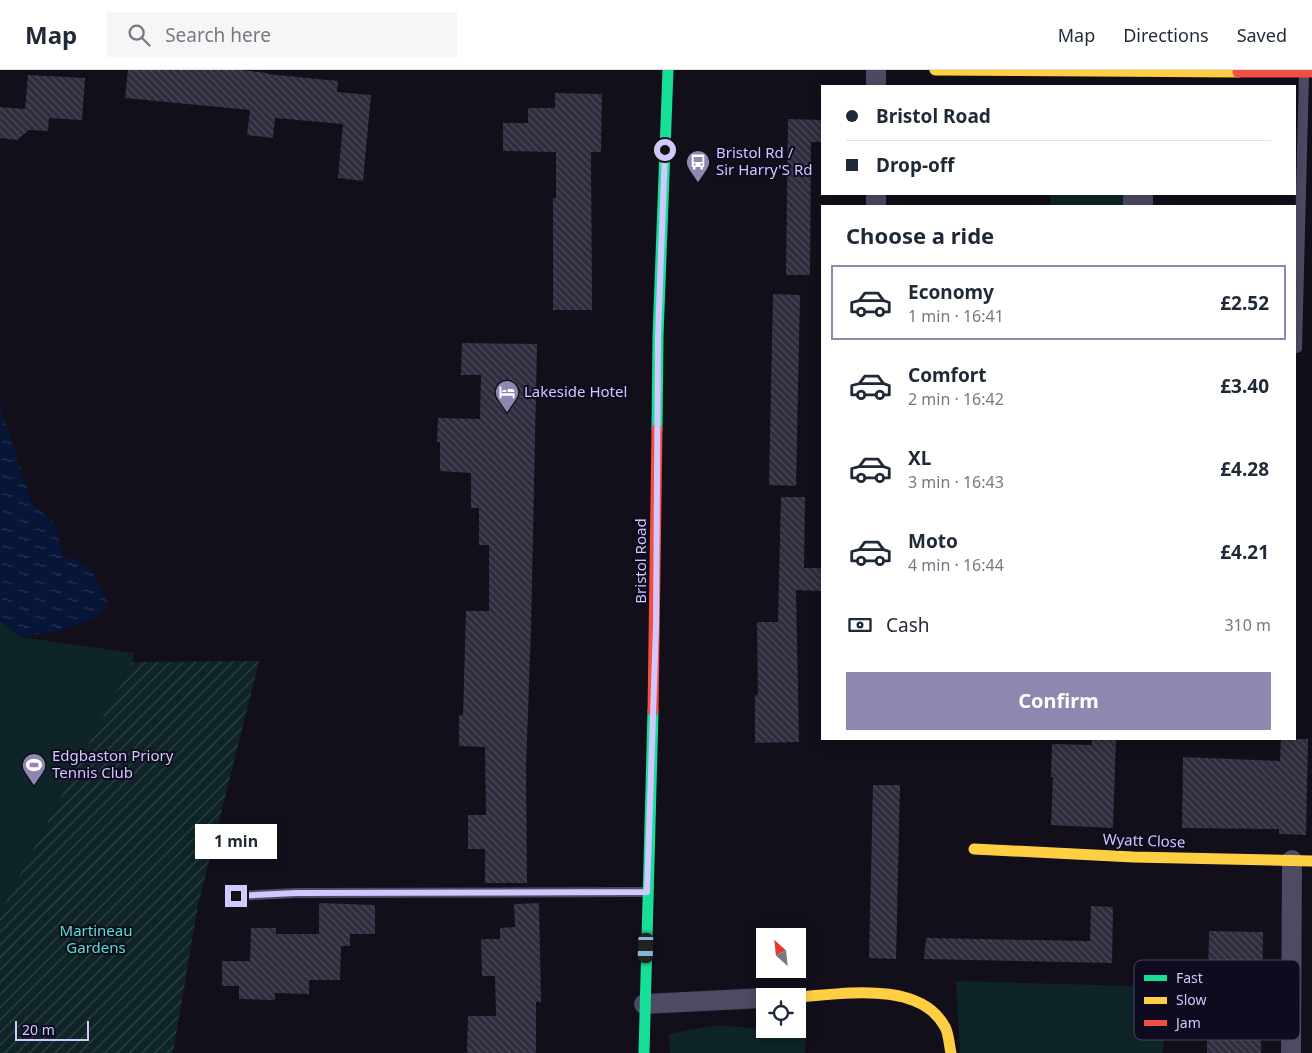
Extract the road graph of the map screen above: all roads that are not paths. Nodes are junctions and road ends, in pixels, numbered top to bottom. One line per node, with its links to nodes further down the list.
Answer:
1 (668, 70): 10 (main road, Bristol Road)
2 (876, 70): 6 (street)
3 (935, 70): 5 (main road)
4 (1308, 72): 5 (main road); 7 (lane)
5 (1142, 77)
6 (876, 85)
7 (1297, 348)
8 (974, 849): 9 (main road, Wyatt Close)
9 (1302, 860): 12 (street)
10 (647, 892): 11 (lane); 15 (main road, Bristol Road)
11 (236, 896)
12 (1296, 960)
13 (806, 997): 18 (main road)
14 (756, 998): 15 (street)
15 (644, 1004): 17 (main road, Bristol Road)
16 (1292, 1040): 19 (street)
17 (644, 1053)
18 (951, 1053)
19 (1291, 1053)

